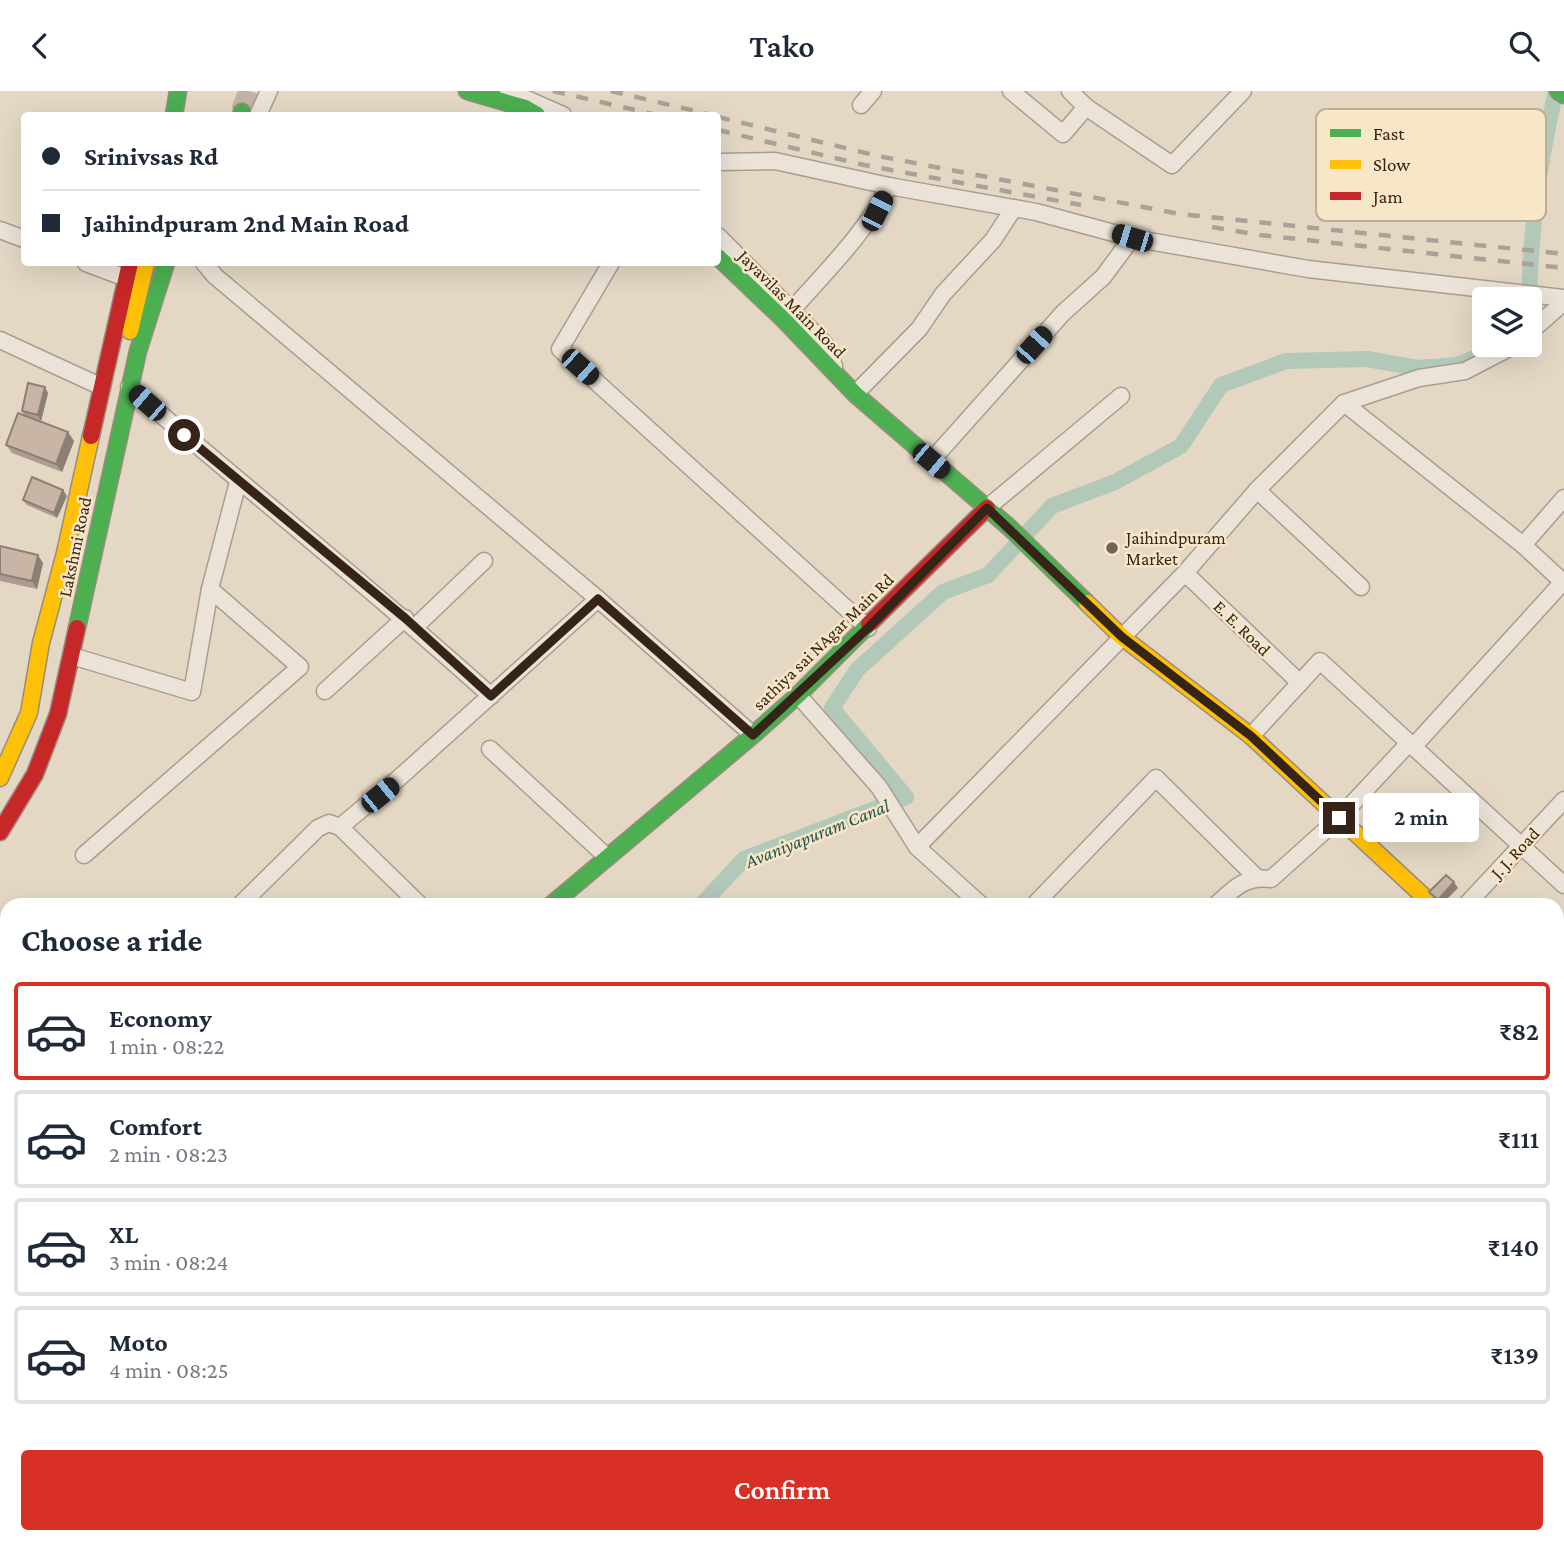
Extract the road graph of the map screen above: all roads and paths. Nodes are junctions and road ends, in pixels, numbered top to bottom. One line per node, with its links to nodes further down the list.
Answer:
1 (178, 91): 13 (street)
2 (269, 91): 14 (street)
3 (467, 91): 15 (street)
4 (508, 91): 16 (street)
5 (873, 91): 11 (street)
6 (1011, 91): 12 (street)
7 (1070, 91): 12 (street)
8 (1243, 91): 12 (street)
9 (1558, 91): 10 (street)
10 (1564, 95)
11 (861, 105)
12 (1086, 107)
13 (174, 112)
14 (249, 112)
15 (531, 112)
16 (556, 112)
17 (721, 162): 18 (street)
18 (889, 186): 19 (street); 32 (street)
19 (1014, 208): 22 (street); 39 (street)
20 (0, 230): 21 (street)
21 (21, 238)
22 (1132, 238): 31 (street); 42 (street)
23 (721, 239): 32 (street, Jayavilas Main Road)
24 (721, 260): 36 (street, Jayavilas Main Road)
25 (104, 266): 30 (street)
26 (145, 266): 57 (street)
27 (165, 266): 38 (street, Lakshmi Road)
28 (207, 266): 53 (street)
29 (609, 266): 55 (street)
30 (128, 270): 37 (street, Lakshmi Road)
31 (1564, 300): 33 (street)
32 (792, 310): 36 (street, Jayavilas Main Road)
33 (1542, 321)
34 (0, 341): 37 (street)
35 (1492, 357): 41 (street)
36 (840, 378): 39 (street, Jayavilas Main Road)
37 (102, 387): 66 (street, Lakshmi Road)
38 (129, 387): 43 (street); 57 (street, Lakshmi Road)
39 (855, 394): 42 (street, Jayavilas Main Road)
40 (1121, 396): 46 (street)
41 (1344, 403): 44 (street); 47 (street)
42 (931, 461): 46 (street, Jayavilas Main Road)
43 (238, 482): 52 (street); 54 (street)
44 (1256, 490): 49 (street); 51 (street)
45 (1564, 498): 47 (street)
46 (987, 508): 55 (street, sathiya sai NAgar Main Rd); 56 (street, Jayavilas Main Road)
47 (1523, 545): 50 (street)
48 (484, 561): 54 (street)
49 (1185, 573): 56 (street); 58 (street, E. E. Road)
50 (1563, 582): 64 (street)
51 (1361, 587)
52 (210, 589): 57 (street); 74 (street)
53 (598, 599): 61 (street); 62 (street)
54 (410, 623): 59 (street); 61 (street)
55 (868, 628): 60 (street, sathiya sai NAgar Main Rd)
56 (1122, 637): 63 (street, Jayavilas Main Road); 73 (street)
57 (65, 660): 68 (street, Lakshmi Road); 71 (street, Lakshmi Road)
58 (1300, 683): 63 (street); 64 (street)
59 (325, 691)
60 (797, 695): 62 (street, sathiya sai NAgar Main Rd); 73 (street)
61 (491, 696): 70 (street)
62 (753, 735): 75 (street, sathiya sai NAgar Main Rd)
63 (1251, 736): 69 (street, Jayavilas Main Road)
64 (1411, 745): 69 (street); 72 (street)
65 (490, 749): 75 (street)
66 (0, 778)
67 (1564, 800): 72 (street, J. J. Road)
68 (0, 810)
69 (1339, 818): 76 (street); 84 (street, Jayavilas Main Road)
70 (340, 827): 78 (street); 79 (street)
71 (0, 832)
72 (1521, 846): 77 (street); 85 (street, J. J. Road)
73 (917, 847): 81 (street)
74 (84, 855)
75 (607, 857): 80 (street, sathiya sai NAgar Main Rd)
76 (1256, 877): 82 (street); 83 (street)
77 (1564, 885)
78 (247, 898)
79 (413, 898)
80 (559, 898)
81 (973, 898)
82 (1041, 898)
83 (1223, 898)
84 (1425, 898)
85 (1473, 898)

